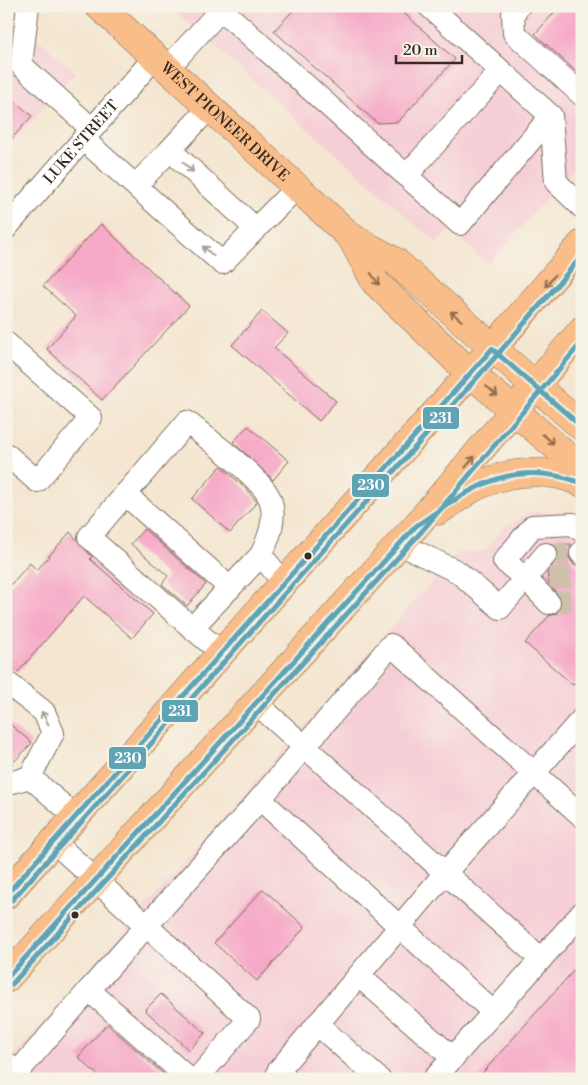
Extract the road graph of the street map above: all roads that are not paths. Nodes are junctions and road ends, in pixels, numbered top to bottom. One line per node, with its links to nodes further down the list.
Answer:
1 (28, 6): 6 (street)
2 (99, 6): 7 (main road, WEST PIONEER DRIVE)
3 (429, 6): 8 (street)
4 (519, 6): 9 (street)
5 (223, 8): 7 (street, LUKE STREET); 14 (street)
6 (14, 58): 12 (street)
7 (161, 63): 10 (main road, WEST PIONEER DRIVE); 12 (street, LUKE STREET)
8 (500, 72): 11 (street); 14 (street)
9 (582, 95)
10 (210, 107): 13 (street); 16 (main road, WEST PIONEER DRIVE)
11 (551, 116): 14 (street); 17 (street)
12 (88, 134): 15 (street); 18 (street, LUKE STREET)
13 (170, 150): 15 (street); 19 (street, one-way to 19)
14 (406, 176)
15 (136, 185): 19 (street, one-way to 15)
16 (297, 187): 19 (street); 20 (main road, WEST PIONEER DRIVE)
17 (582, 207)
18 (6, 228)
19 (256, 229)
20 (351, 237): 24 (main road, WEST PIONEER DRIVE, one-way to 20); 25 (main road, WEST PIONEER DRIVE, one-way to 25)
21 (582, 244): 24 (main road, one-way to 24)
22 (582, 330): 26 (main road)
23 (6, 343): 29 (street)
24 (492, 348): 25 (main road); 26 (main road, WEST PIONEER DRIVE)
25 (470, 373): 27 (main road, WEST PIONEER DRIVE, one-way to 27); 39 (main road)
26 (535, 386): 27 (main road); 28 (main road, WEST PIONEER DRIVE)
27 (513, 409): 30 (main road, WEST PIONEER DRIVE, one-way to 30); 33 (main road, one-way to 27)
28 (582, 428)
29 (6, 454)
30 (582, 469)
31 (582, 483): 33 (main road)
32 (125, 494): 36 (street); 40 (street); 42 (street)
33 (408, 535): 38 (street); 45 (main road)
34 (582, 546): 38 (street)
35 (546, 554): 38 (street)
36 (261, 555): 39 (street); 40 (street)
37 (549, 578): 38 (street)
38 (526, 579): 41 (street)
39 (284, 583): 43 (main road)
40 (230, 588): 42 (street)
41 (548, 603)
42 (192, 628): 43 (street)
43 (222, 652): 53 (main road)
44 (6, 682): 49 (street, one-way to 44)
45 (256, 703): 47 (street); 56 (main road)
46 (582, 719): 48 (street)
47 (304, 746): 48 (street); 51 (street); 55 (street)
48 (534, 773): 52 (street); 55 (street)
49 (30, 776): 50 (street); 53 (street)
50 (6, 784)
51 (260, 799): 59 (street); 60 (street)
52 (582, 816)
53 (76, 817): 54 (main road)
54 (54, 842): 56 (street); 57 (main road)
55 (445, 873): 60 (street); 61 (street)
56 (94, 881): 59 (street); 63 (main road)
57 (6, 895)
58 (582, 913): 61 (street)
59 (146, 927): 64 (street); 71 (street)
60 (399, 928): 62 (street); 65 (street)
61 (541, 959): 65 (street)
62 (358, 976): 66 (street); 67 (street)
63 (6, 979)
64 (89, 990): 68 (street); 70 (street)
65 (493, 1012): 67 (street)
66 (318, 1024): 69 (street); 72 (street)
67 (453, 1058): 73 (street)
68 (15, 1072)
69 (278, 1076)
70 (189, 1079)
71 (197, 1079)
72 (379, 1079)
73 (434, 1079)

